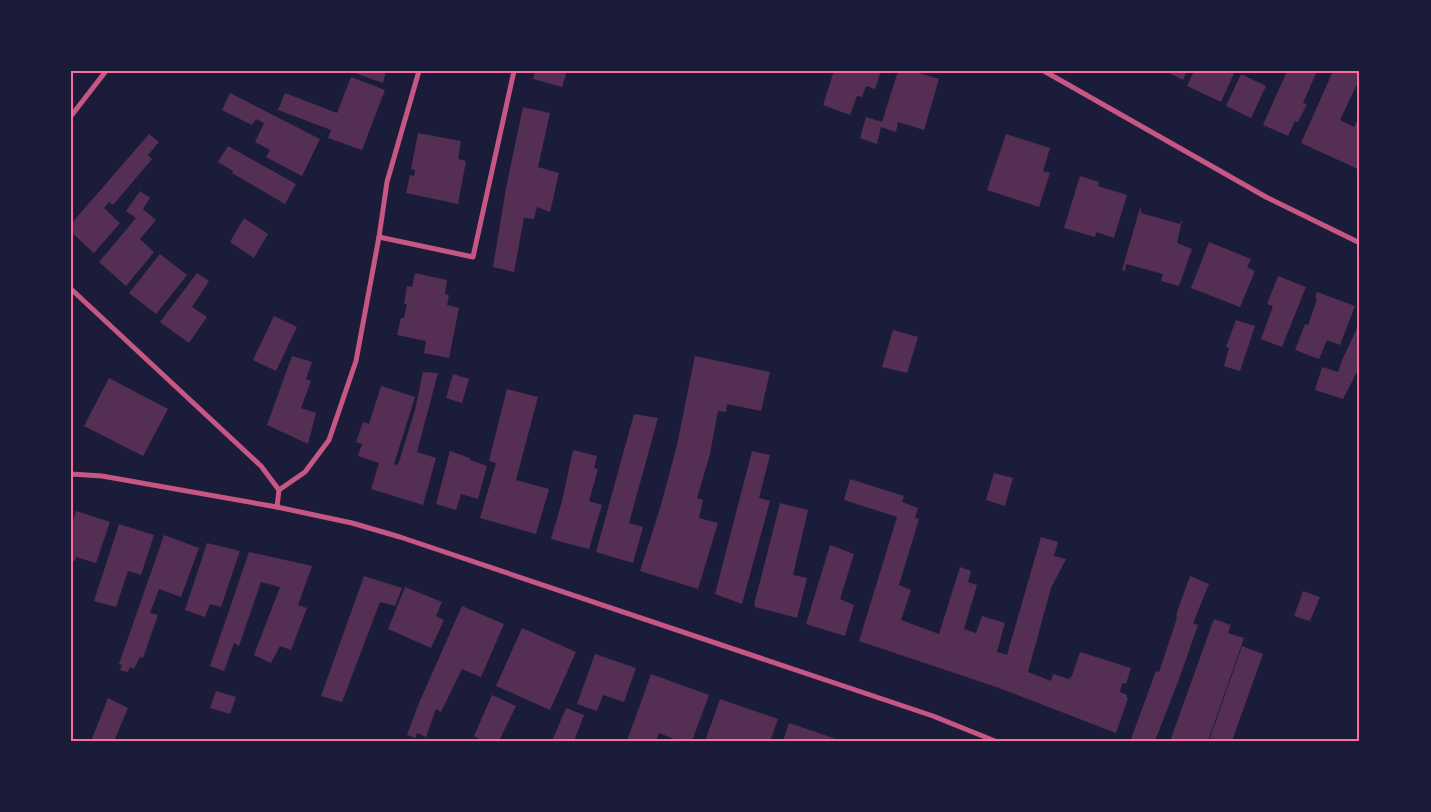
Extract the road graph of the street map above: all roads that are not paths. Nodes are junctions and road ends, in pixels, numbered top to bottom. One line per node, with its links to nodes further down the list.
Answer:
1 (106, 71): 5 (street)
2 (419, 71): 6 (street)
3 (514, 71): 6 (street)
4 (1044, 71): 7 (street)
5 (71, 116)
6 (379, 237): 10 (street)
7 (1360, 243)
8 (71, 289): 10 (street)
9 (71, 474): 11 (street)
10 (279, 490): 11 (street)
11 (277, 506): 12 (street)
12 (995, 741)

